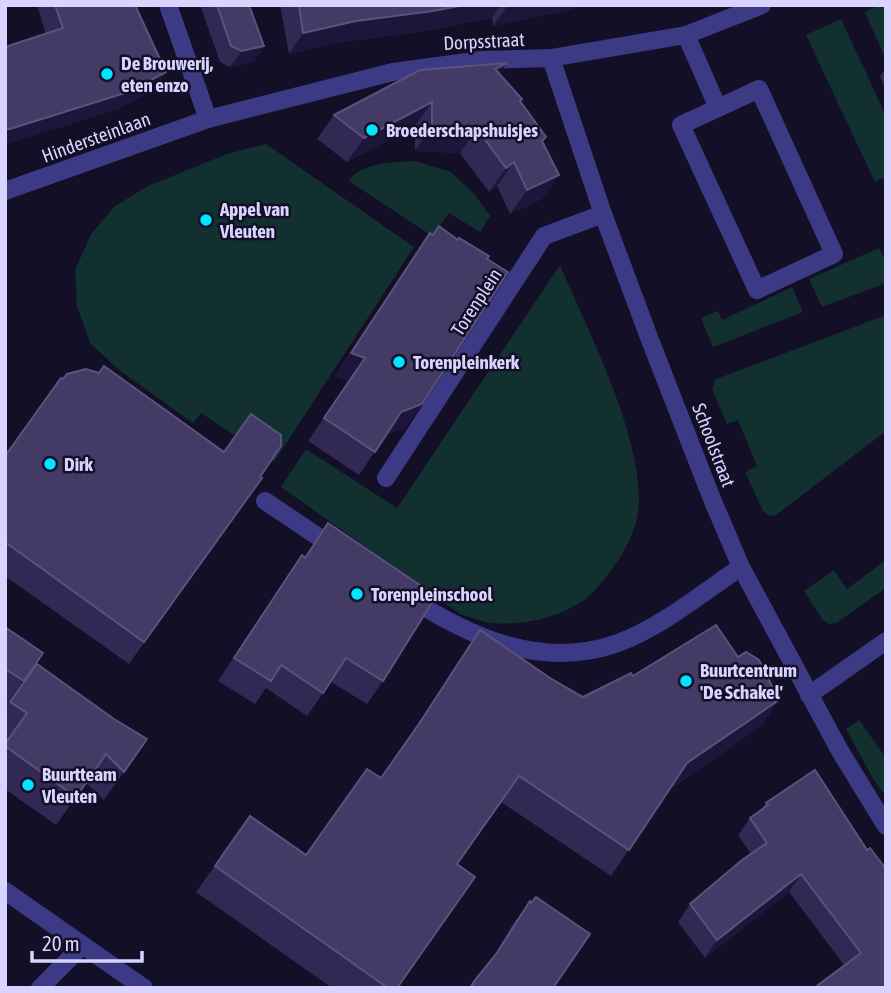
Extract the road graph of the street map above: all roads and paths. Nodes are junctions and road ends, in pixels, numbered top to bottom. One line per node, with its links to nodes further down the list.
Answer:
1 (168, 5): 6 (street)
2 (762, 5): 3 (street, Dorpsstraat)
3 (686, 35): 4 (street, Dorpsstraat); 5 (street)
4 (551, 58): 6 (street, Dorpsstraat); 8 (street, Schoolstraat)
5 (718, 108): 5 (street)
6 (208, 119): 7 (street, Hindersteinlaan)
7 (8, 194)
8 (603, 214): 9 (street, Torenplein); 12 (street, Schoolstraat)
9 (386, 478)
10 (265, 501): 11 (street)
11 (351, 558)
12 (741, 567): 13 (street); 15 (street, Schoolstraat)
13 (393, 586)
14 (886, 641): 15 (street)
15 (809, 695): 16 (street, Schoolstraat)
16 (886, 826)
17 (5, 891): 18 (street)
18 (83, 945): 19 (street); 20 (street)
19 (40, 988)
20 (144, 988)

